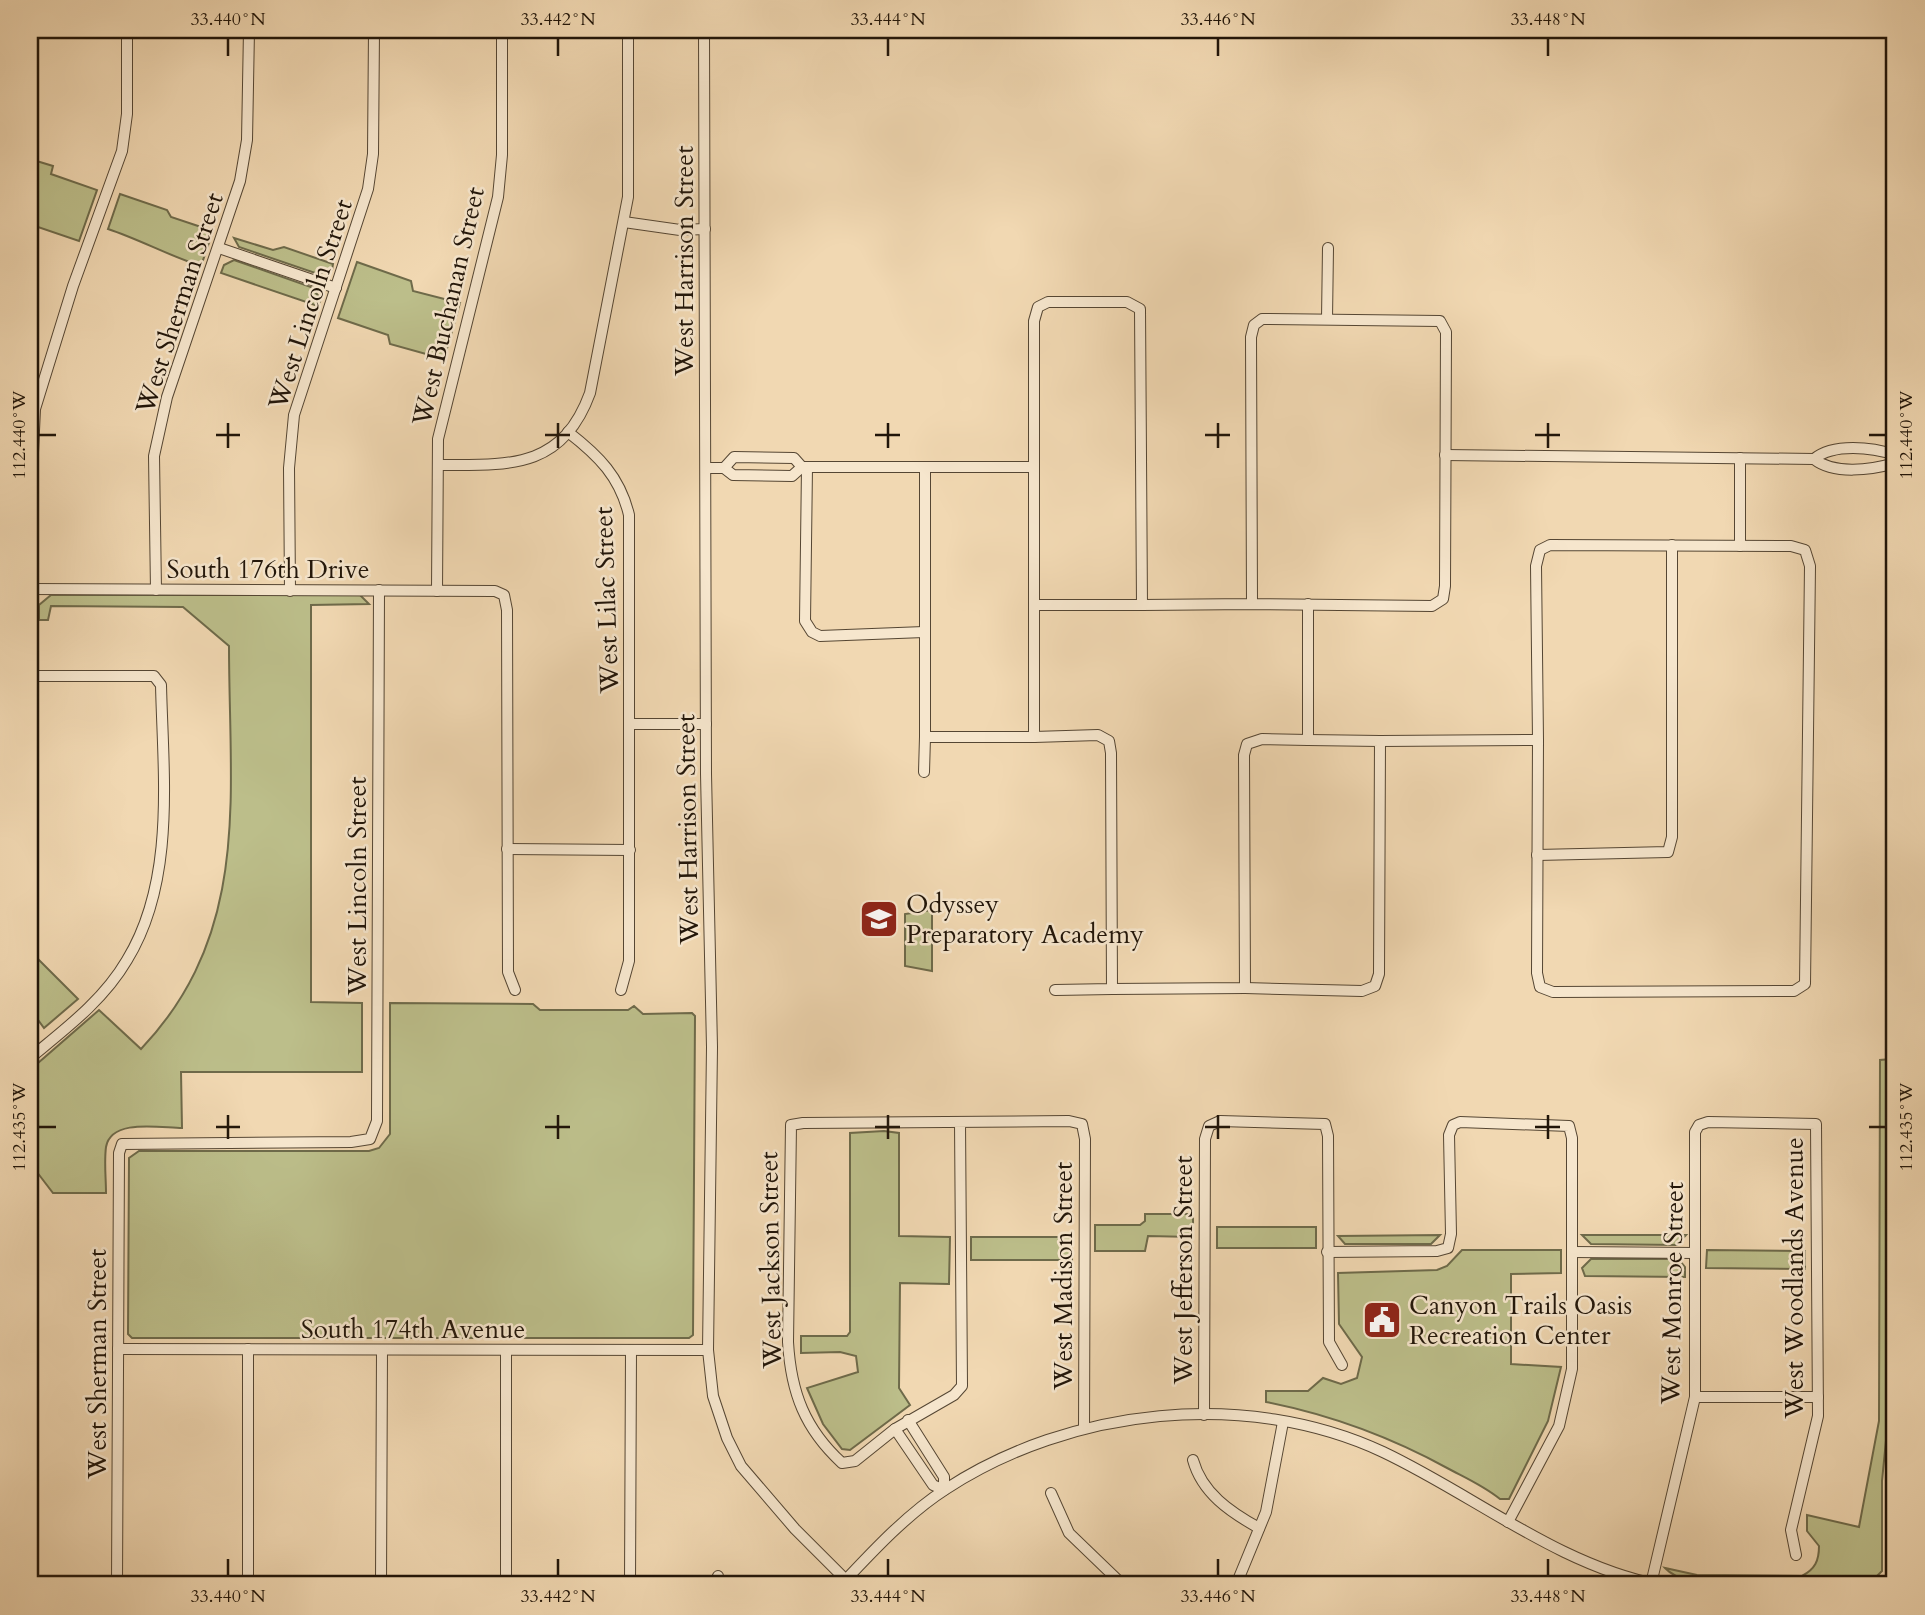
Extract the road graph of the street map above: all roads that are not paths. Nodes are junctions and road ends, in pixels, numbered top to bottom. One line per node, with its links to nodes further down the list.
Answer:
1 (127, 30): 27 (street)
2 (249, 30): 9 (street, West Sherman Street)
3 (374, 30): 11 (street, West Lincoln Street)
4 (502, 30): 19 (street, West Buchanan Street)
5 (628, 30): 7 (street)
6 (705, 30): 8 (street, West Harrison Street)
7 (624, 222): 8 (street); 13 (street)
8 (705, 229): 23 (street, West Harrison Street)
9 (219, 248): 11 (street); 28 (street, West Sherman Street)
10 (1328, 248): 12 (street)
11 (336, 288): 29 (street, West Lincoln Street)
12 (1327, 319): 15 (street); 32 (street)
13 (568, 432): 19 (street); 38 (street, West Lilac Street)
14 (1895, 454): 17 (street)
15 (1446, 455): 16 (street); 33 (street)
16 (1740, 458): 17 (street); 26 (street)
17 (1814, 459): 18 (street)
18 (1895, 463)
19 (438, 465): 31 (street, West Buchanan Street)
20 (804, 467): 21 (street); 24 (street); 24 (street); 36 (street)
21 (925, 467): 22 (street); 36 (street)
22 (1034, 467): 34 (street); 35 (street)
23 (706, 468): 24 (street); 39 (street, West Harrison Street)
24 (724, 468)
25 (1672, 545): 26 (street); 43 (street); 49 (street)
26 (1740, 545): 49 (street)
27 (30, 589): 28 (street, South 176th Drive); 37 (street)
28 (156, 590): 29 (street, South 176th Drive)
29 (290, 590): 30 (street, South 176th Drive)
30 (379, 590): 31 (street, South 176th Drive); 58 (street, West Lincoln Street)
31 (437, 591): 47 (street, South 176th Drive)
32 (1252, 604): 33 (street); 35 (street)
33 (1308, 604): 42 (street)
34 (1034, 605): 35 (street); 41 (street)
35 (1142, 605)
36 (924, 632): 40 (street)
37 (30, 676): 46 (street); 55 (street)
38 (630, 724): 39 (street); 48 (street, West Lilac Street)
39 (706, 724): 67 (street, West Harrison Street)
40 (925, 737): 41 (street); 45 (street)
41 (1034, 737): 54 (street)
42 (1308, 740): 44 (street); 50 (street)
43 (1538, 740): 44 (street); 49 (street)
44 (1380, 741): 50 (street)
45 (924, 772)
46 (30, 830)
47 (507, 849): 48 (street); 51 (street)
48 (631, 850): 52 (street, West Lilac Street)
49 (1537, 855)
50 (1245, 988): 54 (street)
51 (515, 989)
52 (621, 989)
53 (1055, 989): 54 (street)
54 (1112, 989)
55 (30, 1058)
56 (960, 1122): 72 (street); 74 (street, West Madison Street); 75 (street, West Jackson Street)
57 (1816, 1124): 61 (street, West Monroe Street); 70 (street, West Woodlands Avenue)
58 (122, 1144): 62 (street, West Sherman Street)
59 (1327, 1252): 60 (street); 68 (street); 71 (street, West Jefferson Street)
60 (1573, 1252): 61 (street); 79 (street)
61 (1695, 1253): 69 (street, West Monroe Street)
62 (118, 1349): 63 (street, South 174th Avenue); 84 (street, West Sherman Street)
63 (248, 1349): 64 (street, South 174th Avenue); 85 (street)
64 (382, 1349): 65 (street, South 174th Avenue); 86 (street)
65 (506, 1350): 66 (street, South 174th Avenue); 87 (street)
66 (631, 1350): 67 (street, South 174th Avenue); 88 (street)
67 (708, 1350): 82 (street, West Harrison Street)
68 (1342, 1365)
69 (1695, 1397): 70 (street); 83 (street, West Monroe Street)
70 (1818, 1397): 81 (street, West Woodlands Avenue)
71 (1204, 1415): 73 (street); 74 (street)
72 (908, 1420): 75 (street); 77 (street)
73 (1283, 1422): 79 (street); 80 (street)
74 (1084, 1428): 77 (street)
75 (895, 1429): 77 (street)
76 (1193, 1460): 80 (street)
77 (944, 1490): 82 (street)
78 (1052, 1493): 90 (street)
79 (1508, 1522): 83 (street)
80 (1259, 1528): 91 (street)
81 (1796, 1555)
82 (844, 1583): 89 (street, West Harrison Street)
83 (1655, 1584)
84 (117, 1585)
85 (248, 1585)
86 (381, 1585)
87 (506, 1585)
88 (630, 1585)
89 (862, 1585)
90 (1123, 1585)
91 (1236, 1585)

